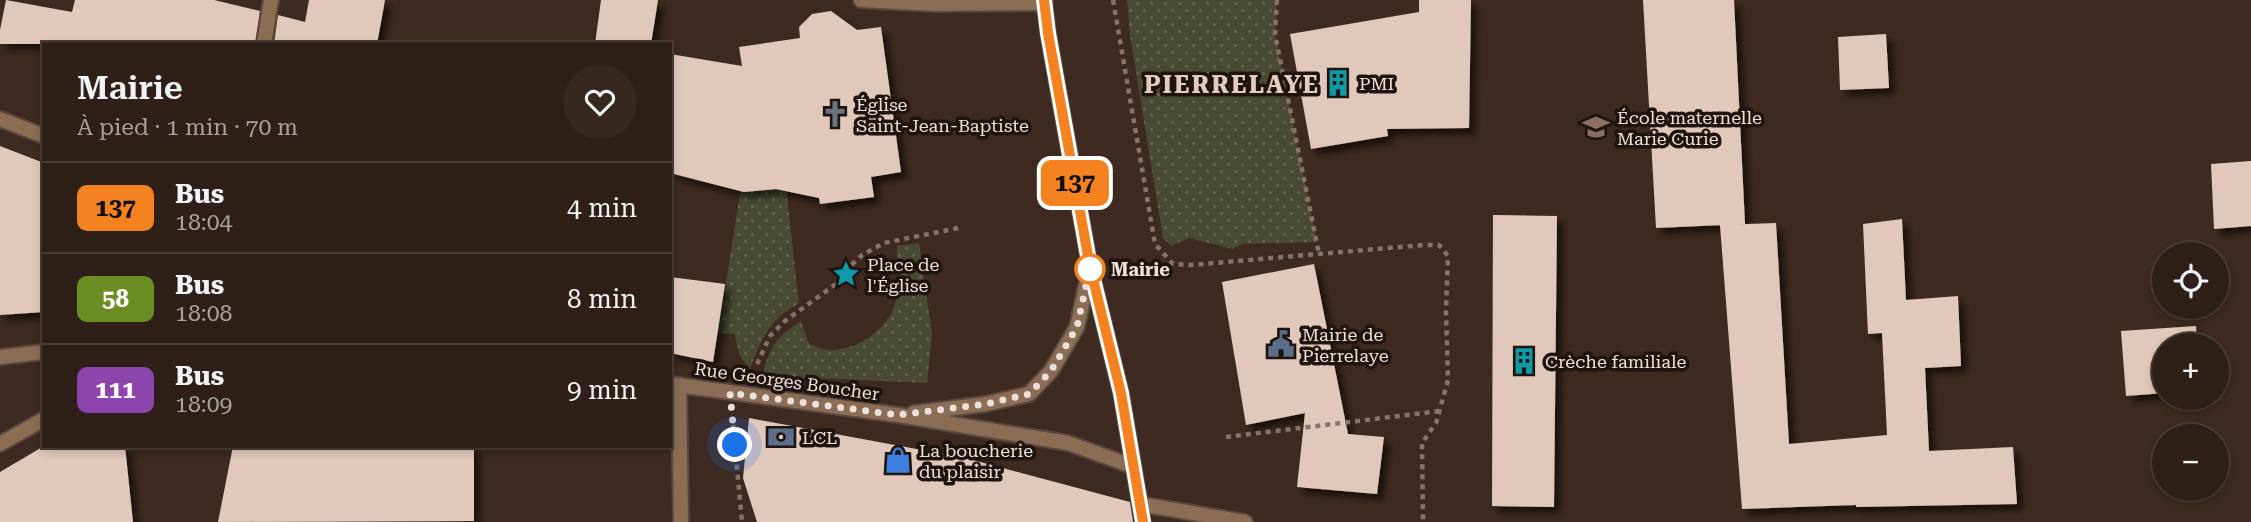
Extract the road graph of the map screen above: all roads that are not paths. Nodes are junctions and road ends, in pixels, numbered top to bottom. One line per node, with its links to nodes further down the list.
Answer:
1 (271, 0): 4 (street)
2 (861, 0): 3 (street)
3 (1044, 1): 7 (street)
4 (264, 42)
5 (0, 119): 6 (street)
6 (42, 135)
7 (1090, 267): 11 (street, Rue Georges Boucher); 14 (street)
8 (42, 352): 9 (street)
9 (0, 357)
10 (674, 385): 11 (street, Rue Georges Boucher); 16 (street)
11 (898, 415): 14 (street, Rue Georges Boucher)
12 (42, 420): 13 (street)
13 (0, 444)
14 (1132, 466): 15 (street)
15 (1140, 504): 17 (street); 18 (street)
16 (681, 522)
17 (1143, 522)
18 (1245, 522)

